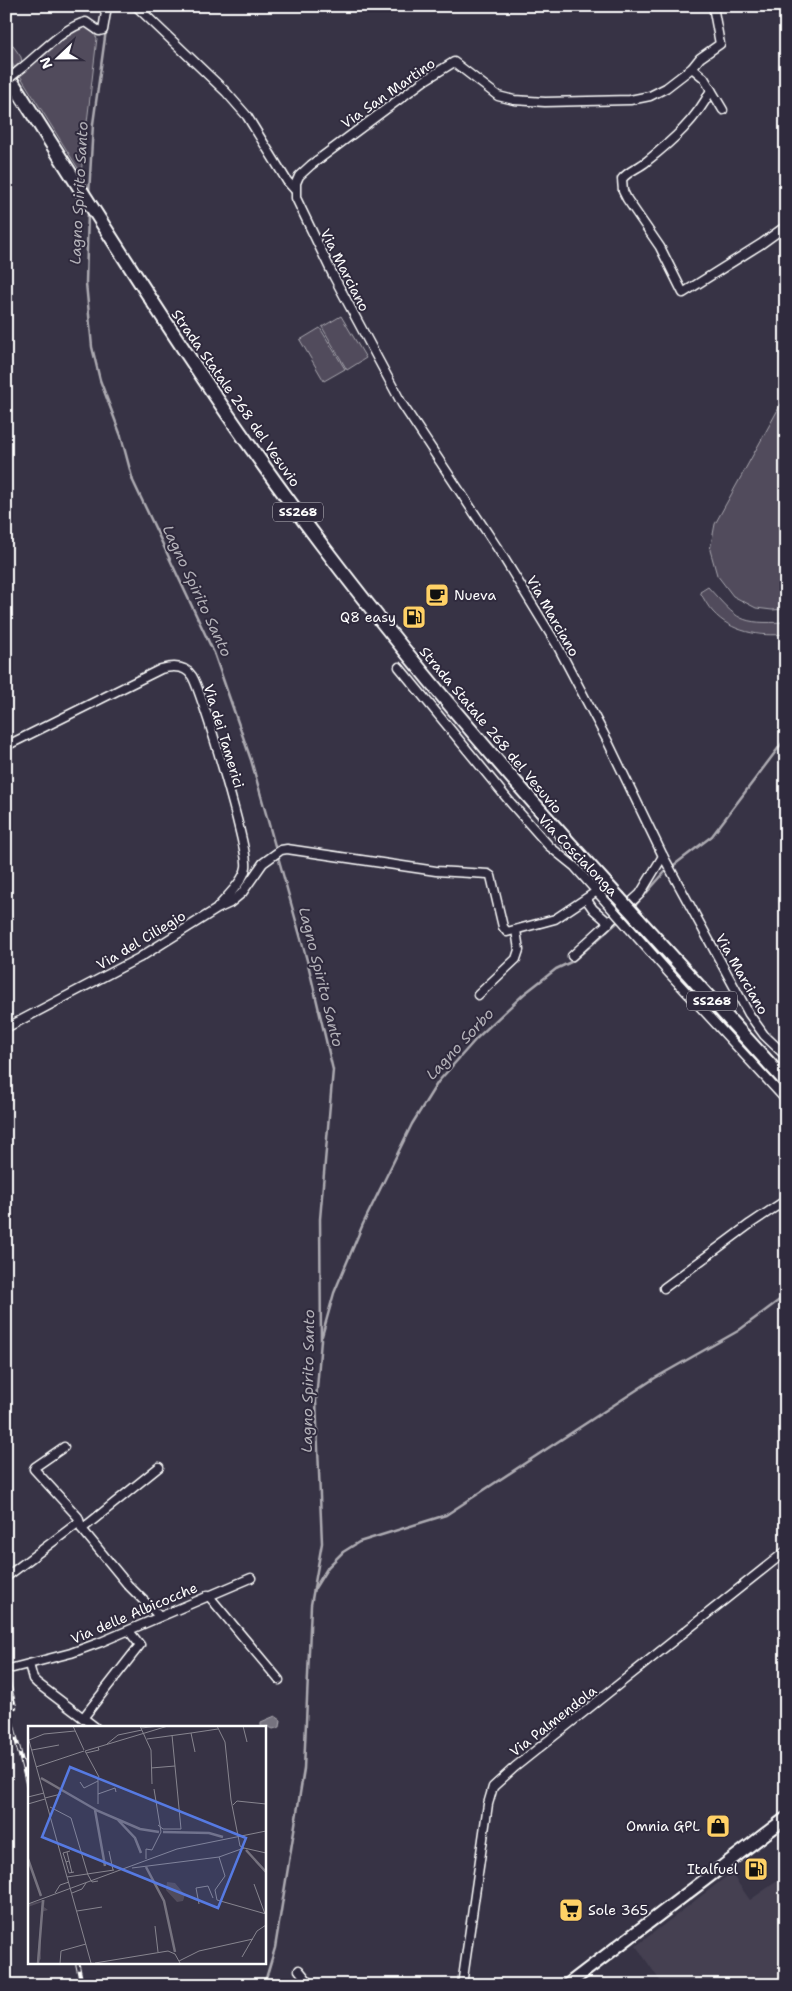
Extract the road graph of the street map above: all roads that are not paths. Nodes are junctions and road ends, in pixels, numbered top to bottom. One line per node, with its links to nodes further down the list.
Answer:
1 (107, 6): 6 (street, bridge)
2 (136, 6): 9 (street, Via Marciano)
3 (713, 6): 4 (street, Via San Martino)
4 (692, 68): 7 (street); 9 (street, Via San Martino)
5 (6, 72): 16 (highway, Strada Statale 268 del Vesuvio / SS268)
6 (6, 81)
7 (712, 90): 8 (street); 10 (street)
8 (723, 110)
9 (295, 190): 13 (street, Via Marciano)
10 (786, 226)
11 (399, 667): 14 (street, Via Coscialonga)
12 (6, 746): 17 (street, Via dei Tamerici)
13 (663, 856): 18 (street); 24 (street, Via Marciano)
14 (597, 891): 15 (street); 16 (street, Via Coscialonga)
15 (586, 898): 18 (street); 20 (street)
16 (612, 900): 19 (highway, Strada Statale 268 del Vesuvio / SS268, bridge)
17 (217, 909): 20 (street, Via del Ciliegio); 23 (street, Via del Ciliegio)
18 (608, 922): 21 (street)
19 (633, 924): 25 (highway, Strada Statale 268 del Vesuvio / SS268); 26 (street)
20 (516, 930): 22 (street)
21 (572, 956)
22 (478, 995)
23 (6, 1028)
24 (786, 1056)
25 (786, 1082)
26 (786, 1100)
27 (786, 1200): 28 (street)
28 (664, 1288)
29 (64, 1447): 31 (street)
30 (159, 1467): 31 (street)
31 (80, 1526): 33 (street); 36 (street)
32 (786, 1551): 46 (street, Via Palmendola)
33 (6, 1577)
34 (251, 1578): 35 (street, Via delle Albicocche)
35 (208, 1595): 36 (street, Via delle Albicocche); 40 (street)
36 (159, 1616): 37 (street, Via delle Albicocche)
37 (129, 1631): 38 (street, Via delle Albicocche); 41 (street)
38 (28, 1664): 39 (street, Via delle Albicocche); 41 (street)
39 (13, 1668)
40 (279, 1680)
41 (82, 1718): 42 (street)
42 (93, 1726)
43 (786, 1818): 47 (main road)
44 (300, 1970): 45 (street)
45 (311, 1985)
46 (462, 1985)
47 (567, 1985)

